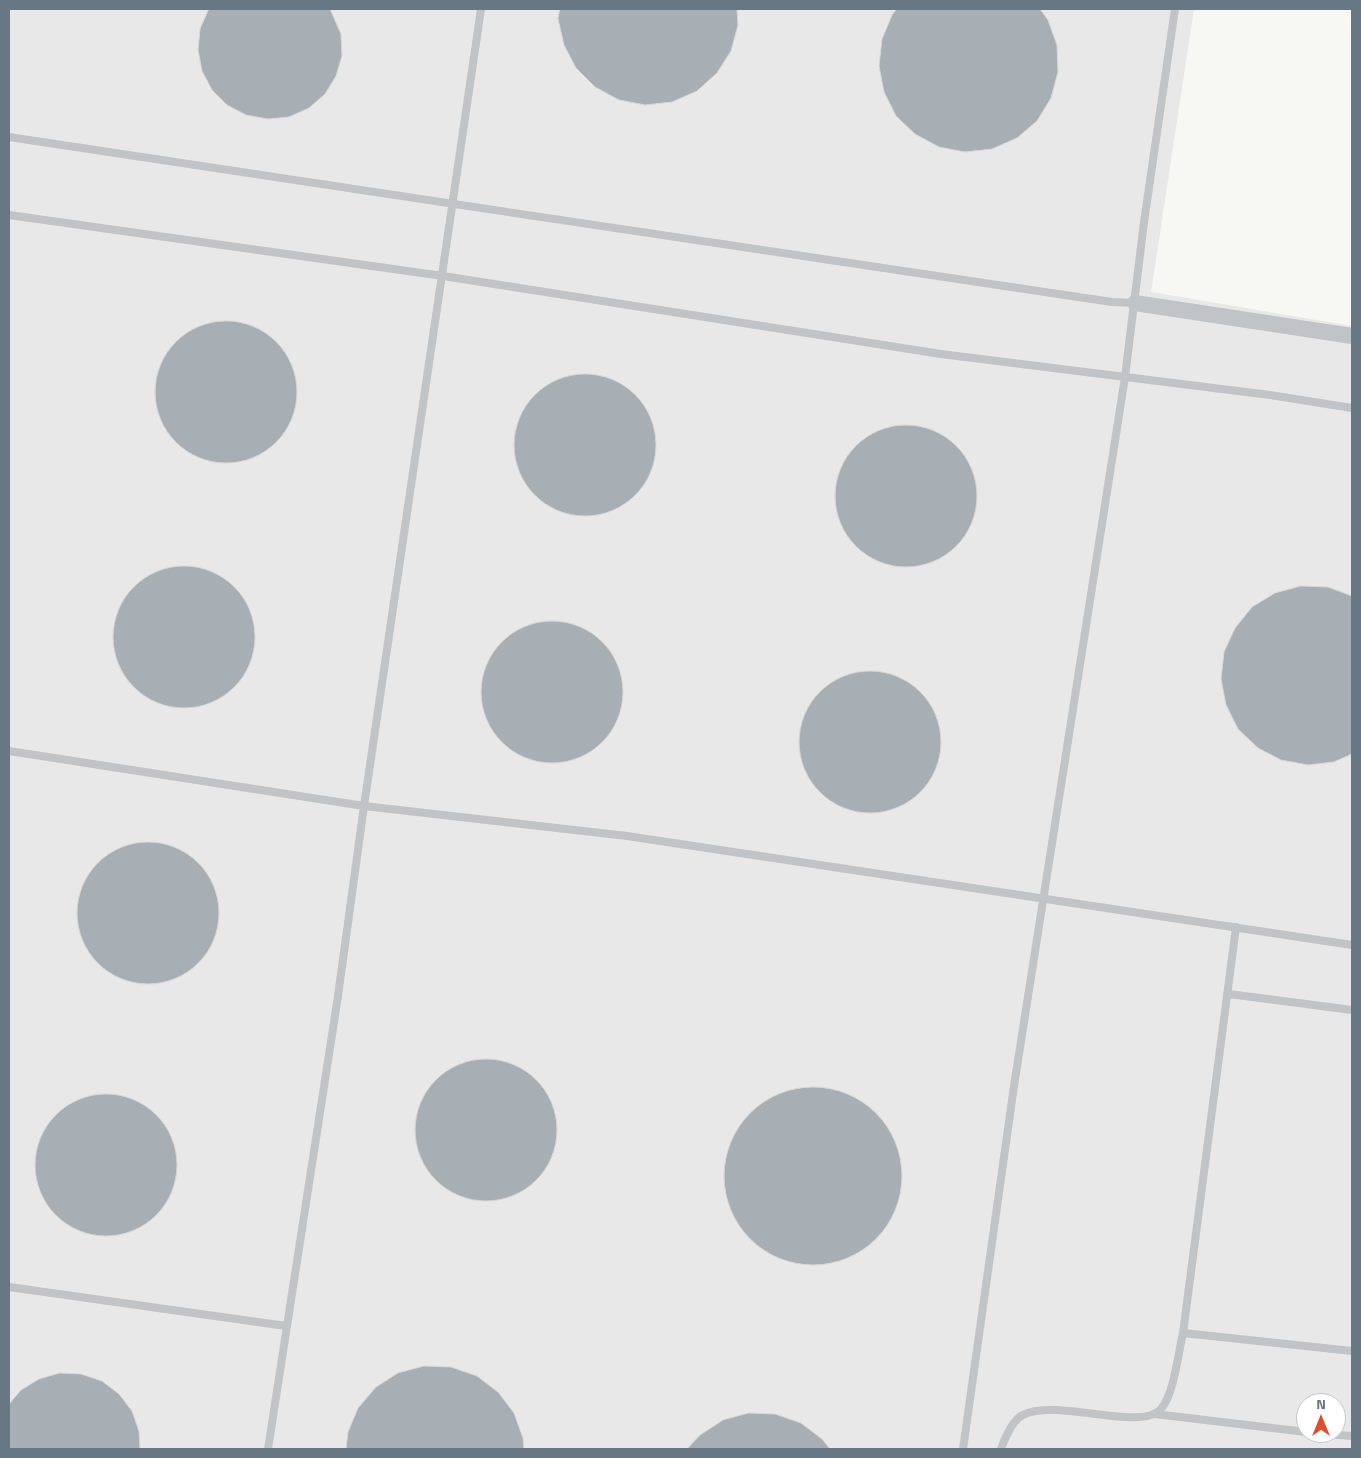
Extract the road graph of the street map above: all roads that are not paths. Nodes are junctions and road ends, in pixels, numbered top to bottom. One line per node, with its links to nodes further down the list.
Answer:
1 (481, 9): 4 (lane)
2 (1175, 9): 7 (lane)
3 (9, 137): 4 (lane)
4 (453, 205): 6 (lane); 7 (lane)
5 (9, 215): 6 (lane)
6 (443, 276): 9 (lane); 12 (lane)
7 (1135, 303): 8 (street); 9 (lane)
8 (1352, 336)
9 (1125, 377): 10 (lane); 13 (lane)
10 (1352, 408)
11 (9, 751): 12 (lane)
12 (364, 806): 13 (lane); 19 (lane)
13 (1044, 898): 14 (lane); 25 (lane)
14 (1236, 927): 15 (lane); 16 (lane)
15 (1352, 945)
16 (1229, 994): 17 (lane); 20 (lane)
17 (1352, 1010)
18 (9, 1287): 19 (lane)
19 (286, 1326): 24 (lane)
20 (1183, 1333): 21 (lane); 22 (lane)
21 (1352, 1352)
22 (1155, 1414): 23 (lane); 26 (lane)
23 (1296, 1431)
24 (268, 1449)
25 (963, 1449)
26 (1001, 1449)

